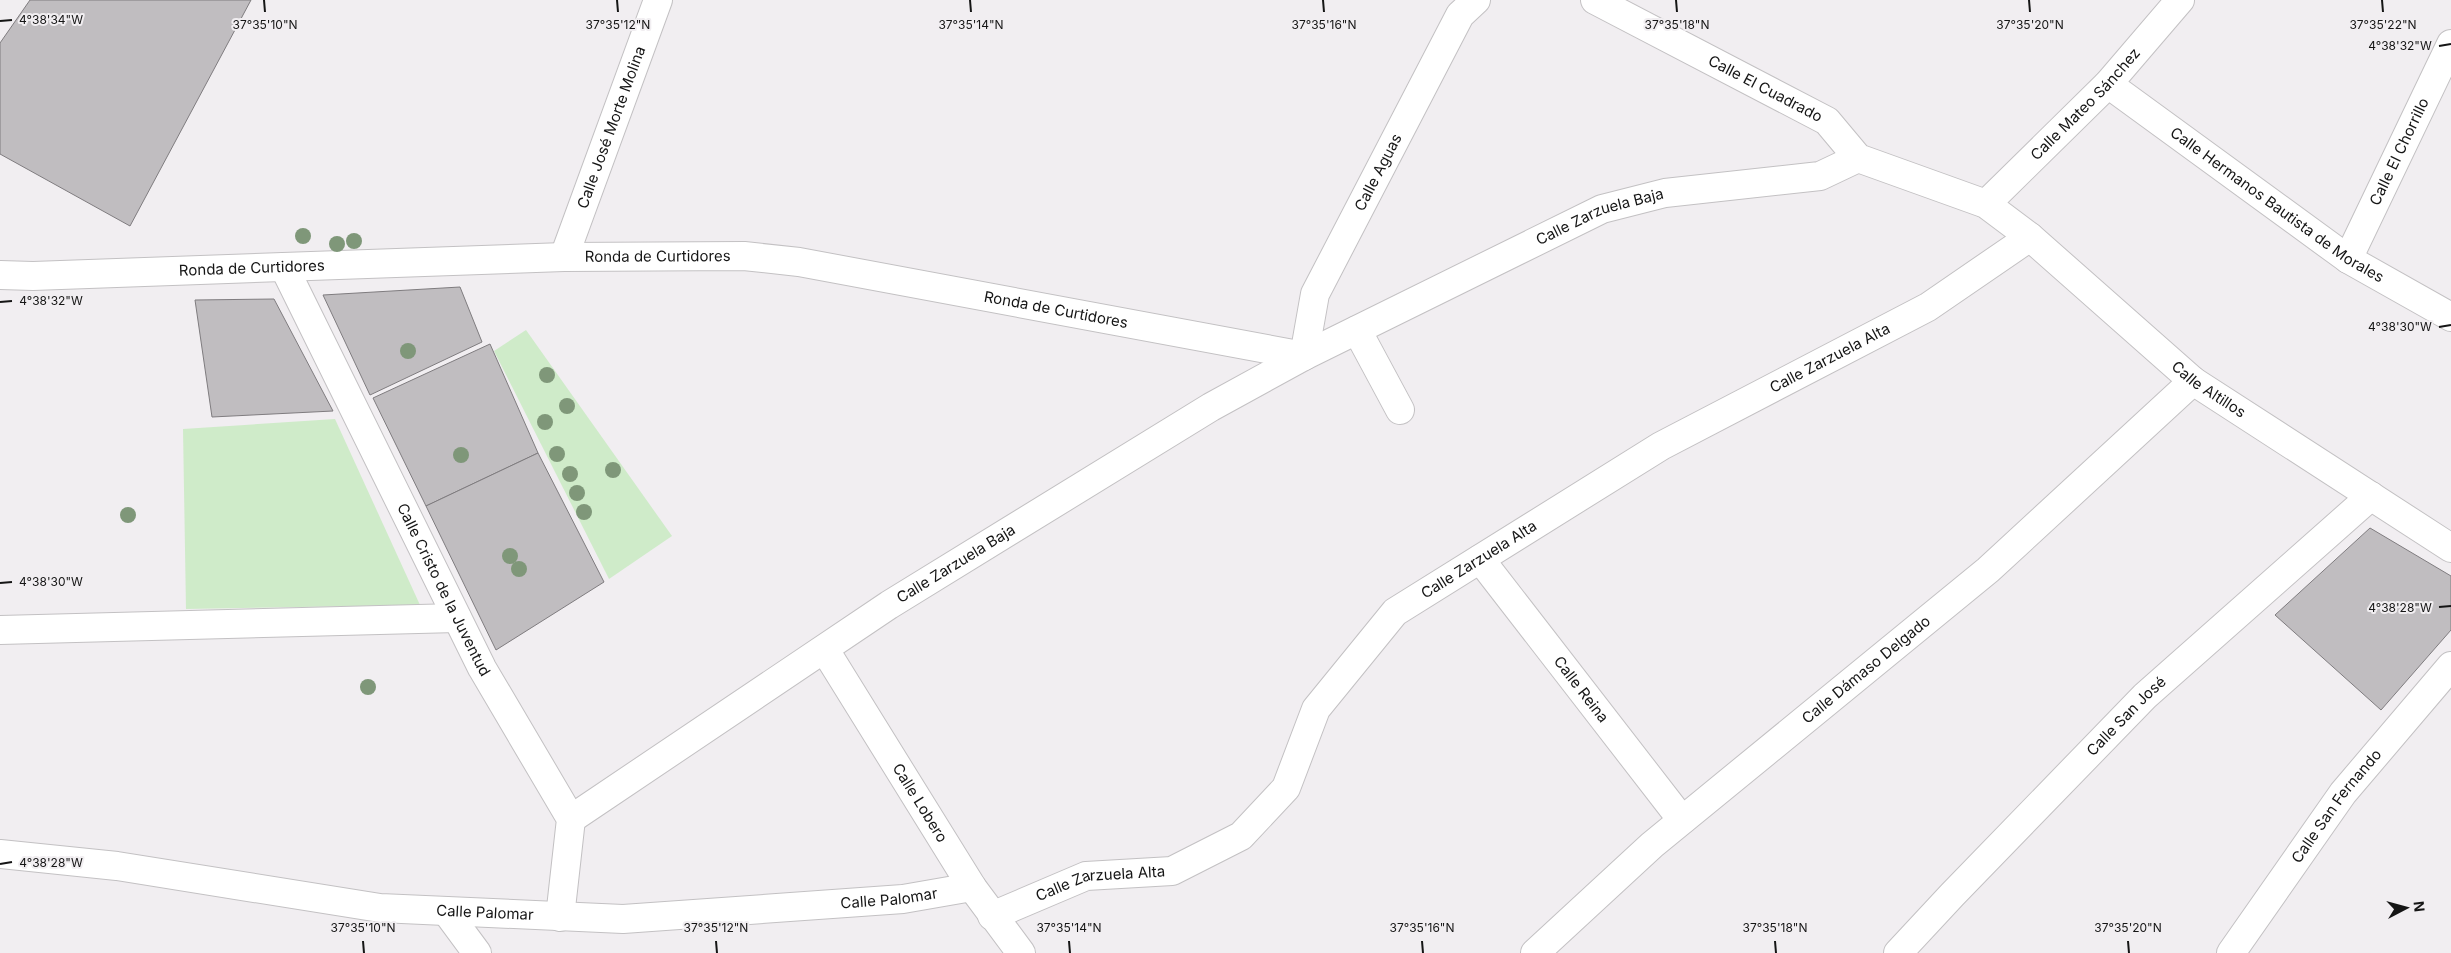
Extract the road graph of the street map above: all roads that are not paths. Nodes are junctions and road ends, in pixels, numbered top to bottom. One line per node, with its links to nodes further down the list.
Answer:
1 (658, 0): 10 (street, Calle José Morte Molina)
2 (1476, 0): 16 (street, Calle Aguas)
3 (1595, 0): 7 (street, Calle El Cuadrado)
4 (2180, 0): 6 (street, Calle Mateo Sánchez)
5 (2451, 44): 11 (street, Calle El Chorrillo)
6 (2108, 84): 8 (street, Calle Mateo Sánchez); 11 (street, Calle Hermanos Bautista de Morales)
7 (1858, 158): 8 (street); 15 (street, Calle Zarzuela Baja)
8 (1986, 204): 9 (street, Calle Altillos)
9 (2030, 237): 17 (street, Calle Altillos); 21 (street, Calle Zarzuela Alta)
10 (564, 256): 12 (street, Ronda de Curtidores); 16 (street, Ronda de Curtidores)
11 (2348, 259): 14 (street, Calle Hermanos Bautista de Morales)
12 (284, 267): 13 (street, Ronda de Curtidores); 22 (street, Calle Cristo de la Juventud)
13 (0, 276)
14 (2451, 317)
15 (1357, 330): 16 (street, Calle Zarzuela Baja); 18 (street)
16 (1304, 356): 24 (street, Calle Zarzuela Baja)
17 (2193, 381): 19 (street, Calle Altillos); 27 (street, Calle Dámaso Delgado)
18 (1400, 410)
19 (2371, 496): 20 (street, Calle Altillos); 36 (street, Calle San José)
20 (2451, 548)
21 (1480, 559): 27 (street, Calle Reina); 31 (street, Calle Zarzuela Alta)
22 (457, 618): 23 (street); 26 (street, Calle Cristo de la Juventud)
23 (0, 630)
24 (825, 650): 26 (street, Calle Zarzuela Baja); 29 (street, Calle Lobero)
25 (2451, 666): 37 (street, Calle San Fernando)
26 (571, 820): 32 (street)
27 (1682, 820): 35 (street, Calle Dámaso Delgado)
28 (0, 854): 30 (street, Calle Palomar)
29 (972, 886): 31 (street, Calle Lobero); 32 (street, Calle Palomar)
30 (446, 911): 32 (street, Calle Palomar); 33 (street)
31 (992, 916): 34 (street, Calle Lobero)
32 (560, 917)
33 (477, 953)
34 (1021, 953)
35 (1534, 953)
36 (1898, 953)
37 (2231, 953)

